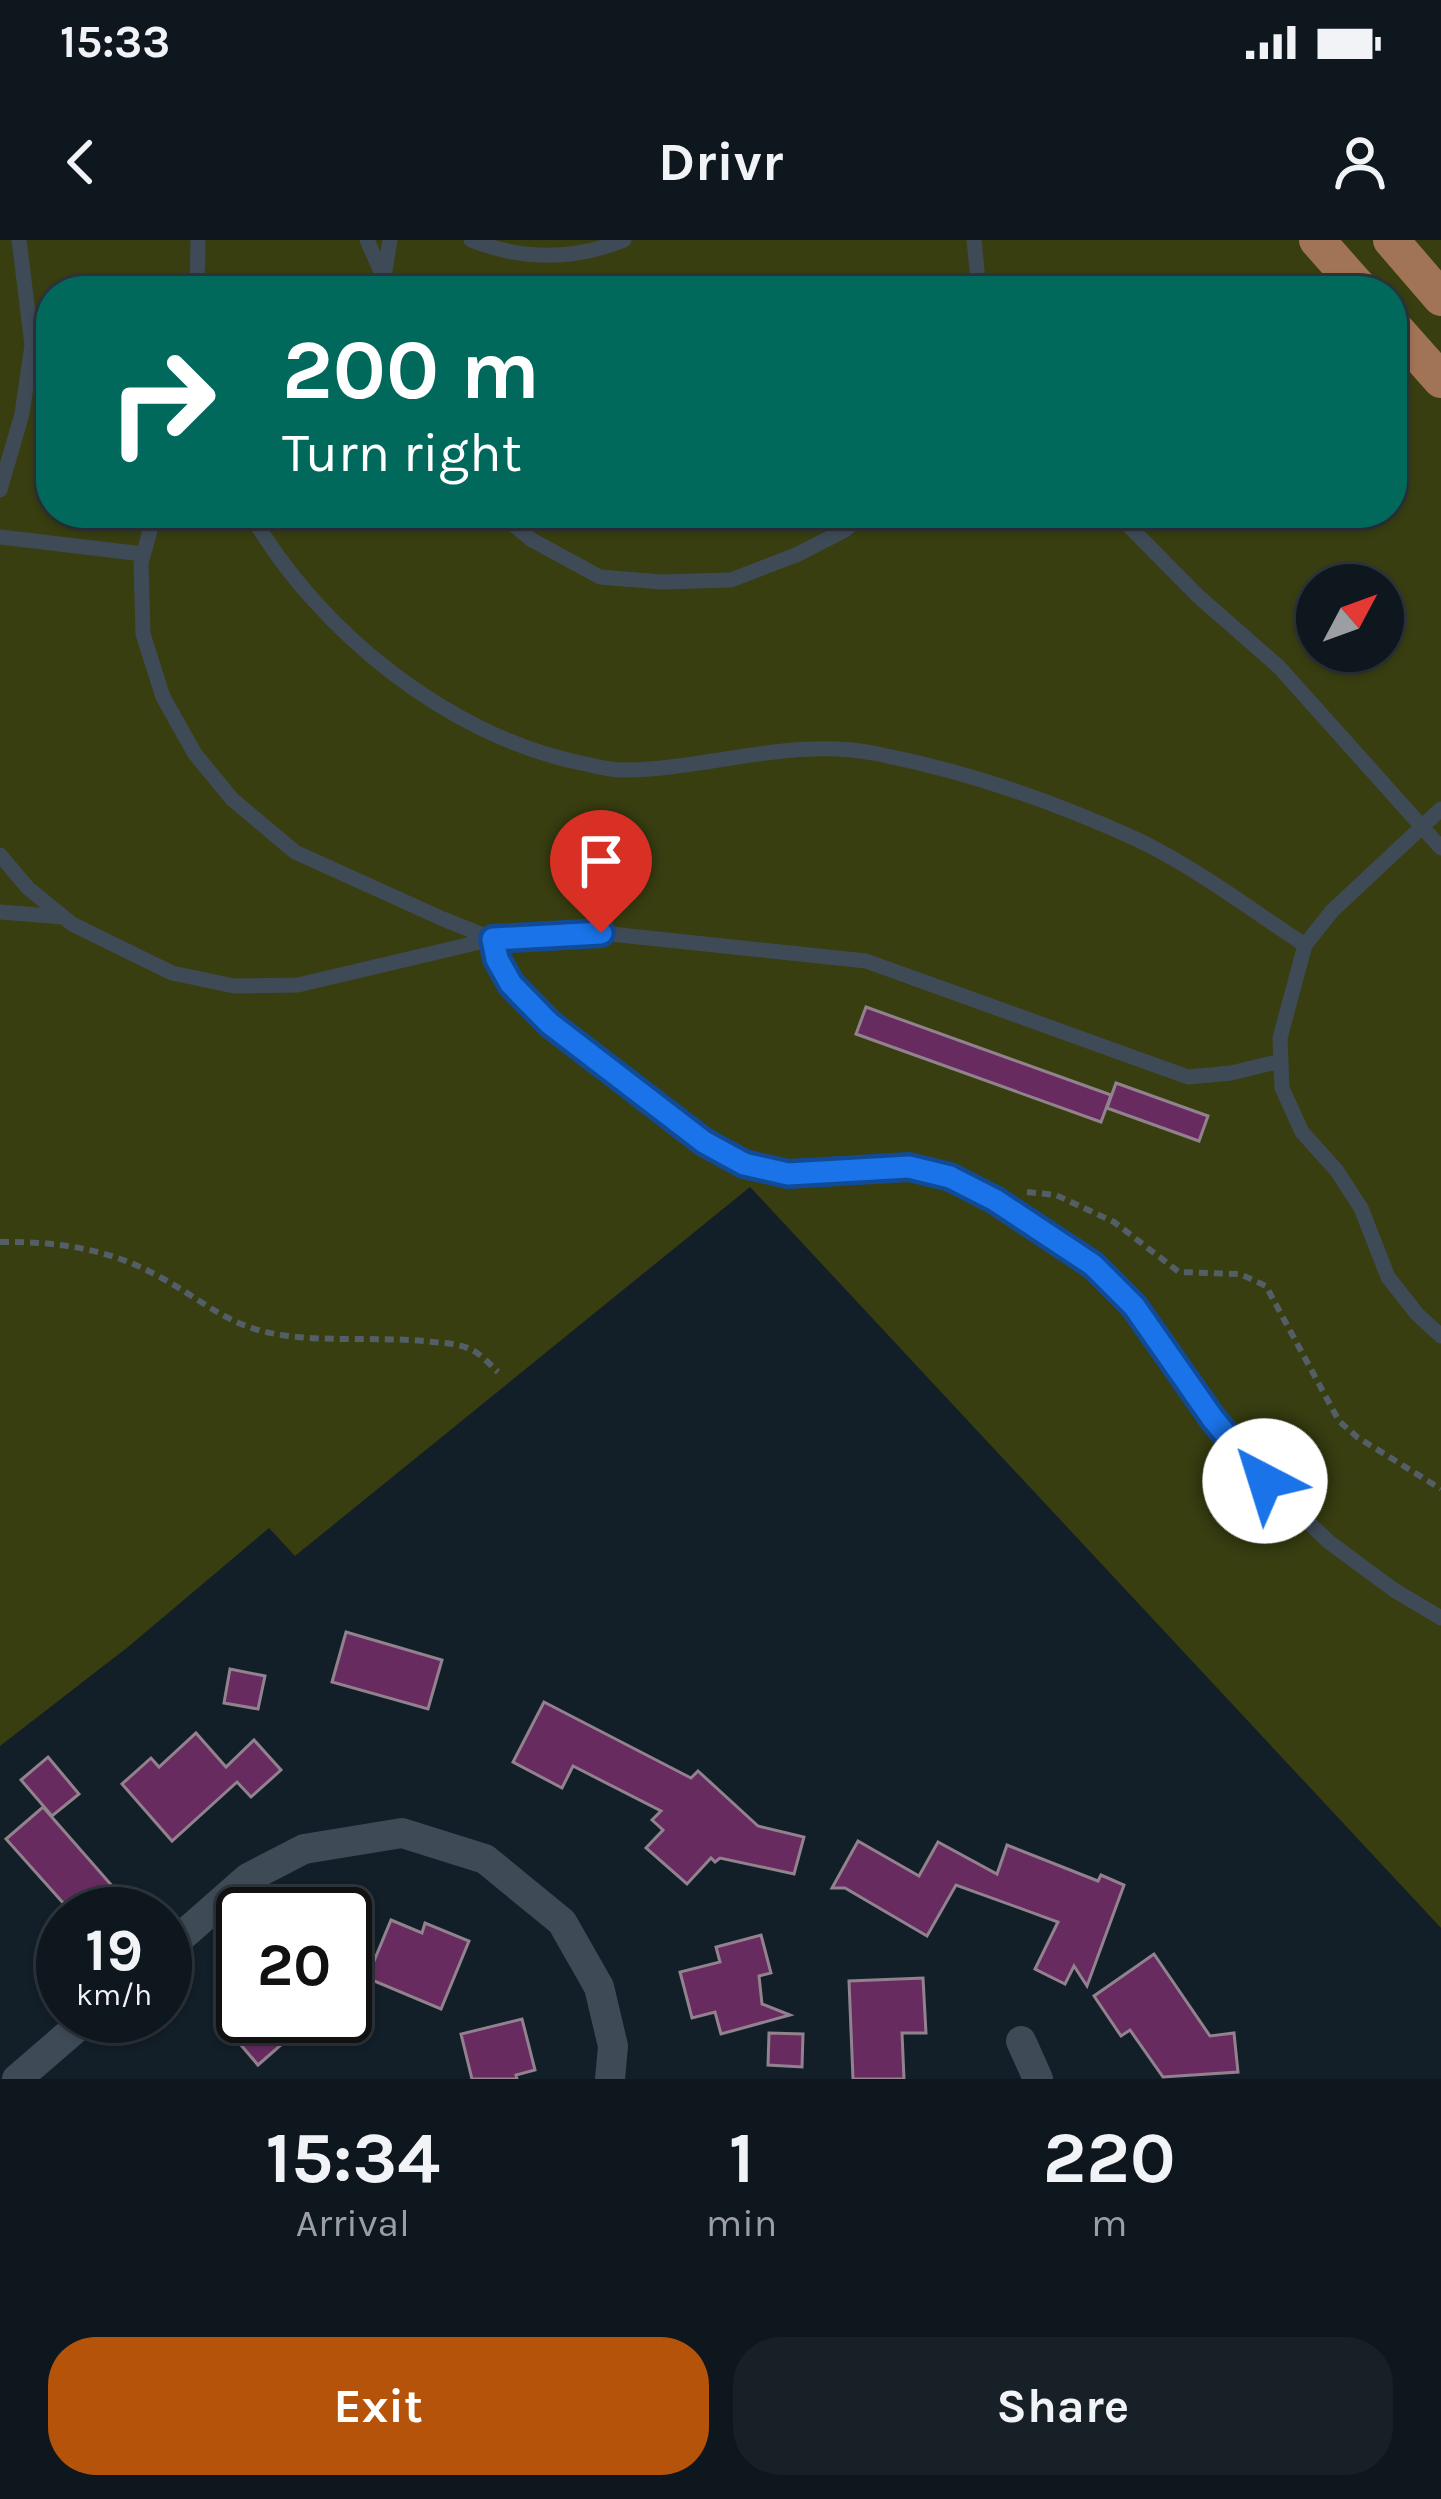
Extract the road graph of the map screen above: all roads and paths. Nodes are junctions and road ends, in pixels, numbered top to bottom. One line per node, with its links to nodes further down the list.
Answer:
1 (19, 240): 18 (lane)
2 (198, 240): 10 (lane)
3 (368, 240): 11 (lane)
4 (390, 240): 12 (lane)
5 (471, 240): 6 (lane)
6 (624, 240)
7 (974, 240): 13 (lane)
8 (1316, 240): 14 (main road)
9 (1391, 240): 15 (main road)
10 (197, 276)
11 (381, 276)
12 (385, 276)
13 (978, 276)
14 (1348, 276)
15 (1441, 298)
16 (1407, 342): 17 (main road)
17 (1441, 380)
18 (0, 490)
19 (151, 528): 25 (lane)
20 (261, 528): 33 (lane)
21 (517, 528): 22 (lane)
22 (847, 528)
23 (1130, 528): 27 (lane)
24 (0, 537): 25 (lane)
25 (143, 554): 32 (lane)
26 (1441, 809): 27 (lane)
27 (1421, 826): 28 (lane); 33 (lane)
28 (1441, 848)
29 (0, 855): 31 (lane)
30 (0, 912): 31 (lane)
31 (63, 916): 32 (lane)
32 (493, 939): 34 (lane); 35 (lane)
33 (1305, 945): 34 (lane)
34 (1281, 1060): 37 (lane)
35 (995, 1200): 39 (path); 40 (lane)
36 (0, 1242): 38 (path)
37 (1441, 1336)
38 (498, 1372)
39 (1441, 1489)
40 (1441, 1618)
41 (192, 1927): 45 (street)
42 (1021, 2042): 46 (street)
43 (59, 2043): 44 (street)
44 (17, 2079)
45 (610, 2079)
46 (1038, 2079)

